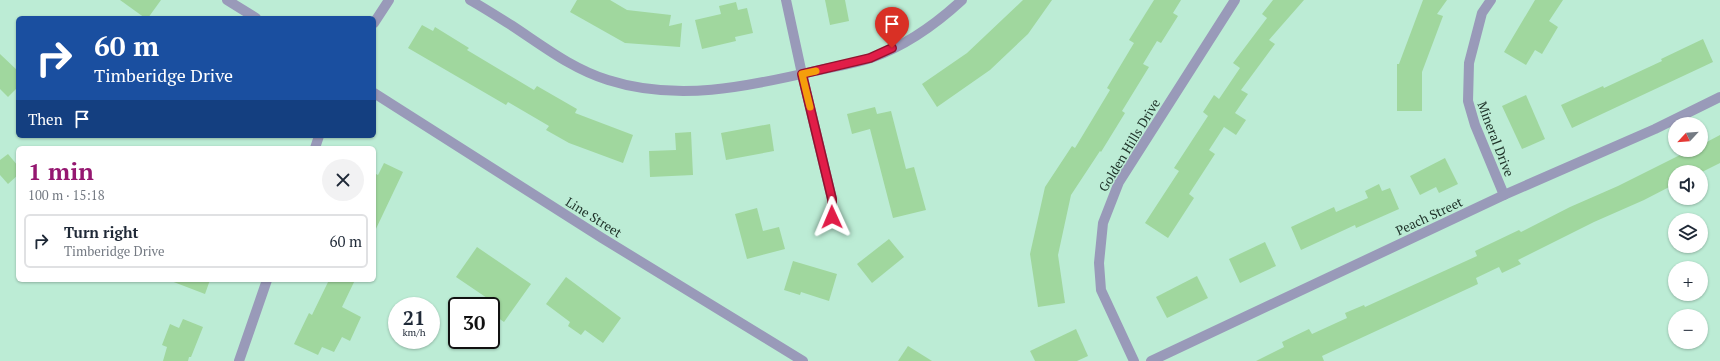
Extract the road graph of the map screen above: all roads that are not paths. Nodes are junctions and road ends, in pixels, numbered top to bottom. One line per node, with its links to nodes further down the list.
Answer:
1 (228, 0): 8 (street)
2 (389, 0): 9 (street)
3 (470, 0): 10 (street)
4 (786, 0): 10 (street)
5 (962, 0): 10 (street)
6 (1235, 0): 18 (street, Golden Hills Drive)
7 (1491, 0): 13 (street, Mineral Drive)
8 (253, 16)
9 (376, 20)
10 (802, 74): 14 (street)
11 (376, 94): 17 (street, Line Street)
12 (1720, 97): 13 (street, Peach Street)
13 (1504, 195): 19 (street, Peach Street)
14 (832, 217)
15 (266, 282): 16 (street)
16 (239, 361)
17 (803, 361)
18 (1134, 361)
19 (1151, 361)

